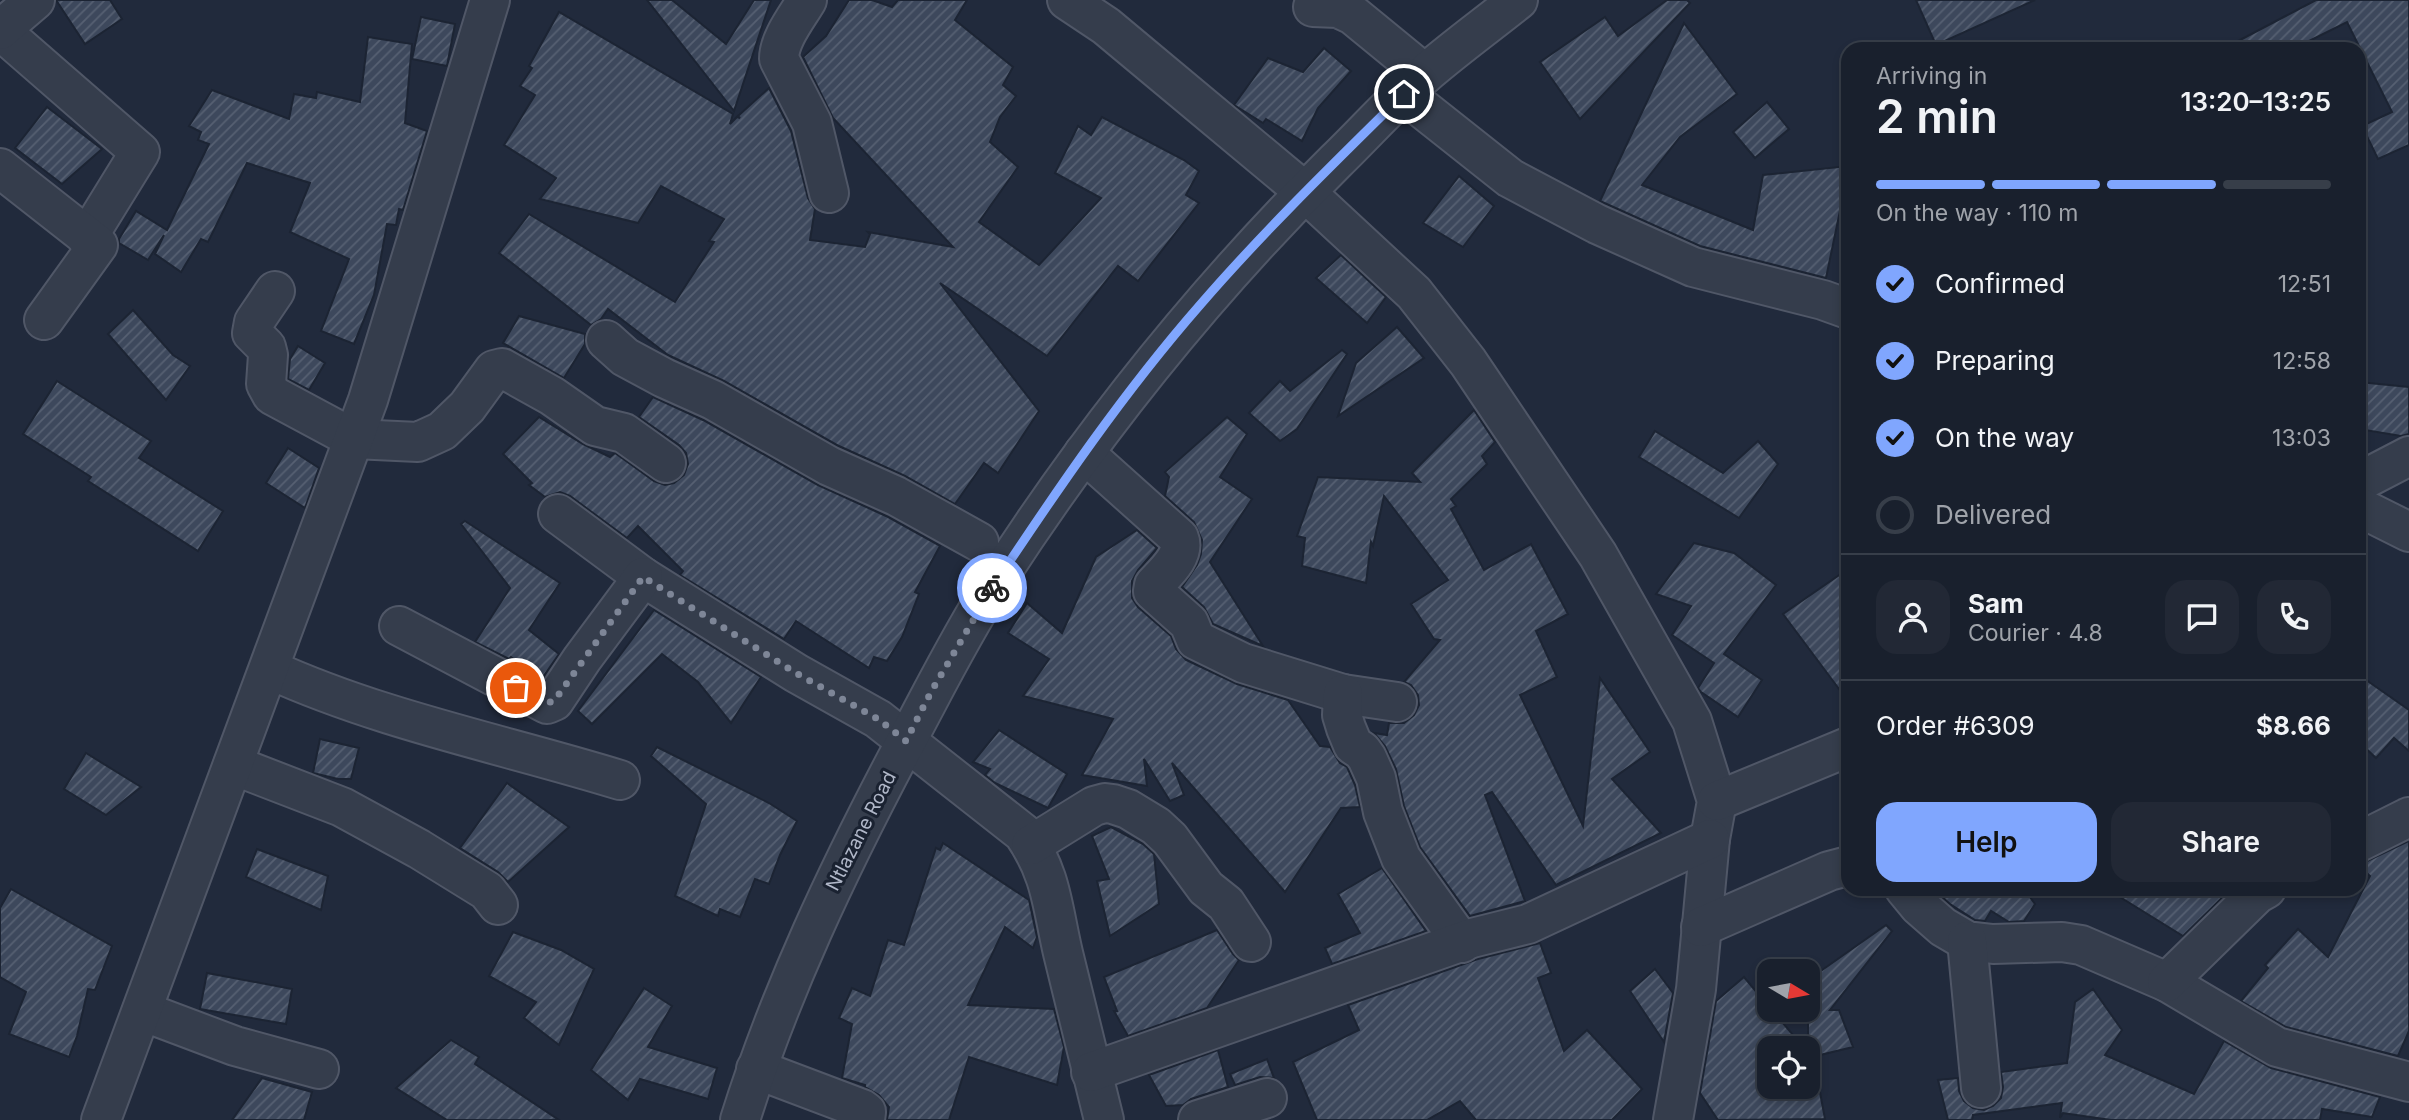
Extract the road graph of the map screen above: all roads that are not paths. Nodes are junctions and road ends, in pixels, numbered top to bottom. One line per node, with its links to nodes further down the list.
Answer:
1 (35, 0): 7 (street)
2 (490, 0): 17 (street)
3 (807, 0): 11 (street)
4 (1067, 0): 10 (street)
5 (1518, 0): 8 (street, Ntlazane Road)
6 (1313, 7): 8 (street)
7 (0, 30): 12 (street)
8 (1414, 84): 10 (street, Ntlazane Road); 14 (street)
9 (0, 168): 12 (street)
10 (1305, 192): 18 (street, Ntlazane Road); 35 (street)
11 (829, 193)
12 (87, 238): 15 (street)
13 (275, 291): 17 (street)
14 (1841, 306)
15 (44, 320)
16 (607, 340): 25 (street)
17 (354, 439): 20 (street); 28 (street)
18 (1084, 453): 29 (street); 31 (street, Ntlazane Road)
19 (2409, 456): 21 (street)
20 (666, 463)
21 (2366, 478)
22 (2366, 510): 24 (street)
23 (558, 514): 26 (street)
24 (2409, 532)
25 (979, 542)
26 (643, 577): 27 (street); 31 (street)
27 (399, 626)
28 (269, 669): 33 (street); 34 (street)
29 (1343, 694): 30 (street); 47 (street)
30 (1397, 702)
31 (906, 741): 39 (street); 51 (street, Ntlazane Road)
32 (1841, 750): 35 (street)
33 (233, 765): 43 (street); 49 (street)
34 (620, 780)
35 (1717, 802): 38 (street)
36 (2409, 817): 37 (street)
37 (2366, 838)
38 (1710, 839): 44 (street); 47 (street)
39 (1031, 845): 46 (street); 52 (street)
40 (1841, 868): 44 (street)
41 (1911, 896): 45 (street)
42 (2255, 896): 48 (street)
43 (498, 905)
44 (1701, 927): 61 (street)
45 (1967, 941): 48 (street); 54 (street)
46 (1251, 942)
47 (1461, 943): 52 (street)
48 (2166, 982): 53 (street)
49 (142, 1011): 50 (street); 56 (street)
50 (319, 1069)
51 (756, 1069): 57 (street, Ntlazane Road); 58 (street)
52 (1091, 1072): 59 (street)
53 (2409, 1082)
54 (1981, 1088)
55 (1267, 1098): 60 (street)
56 (101, 1120)
57 (740, 1120)
58 (865, 1120)
59 (1104, 1120)
60 (1198, 1120)
61 (1673, 1120)

